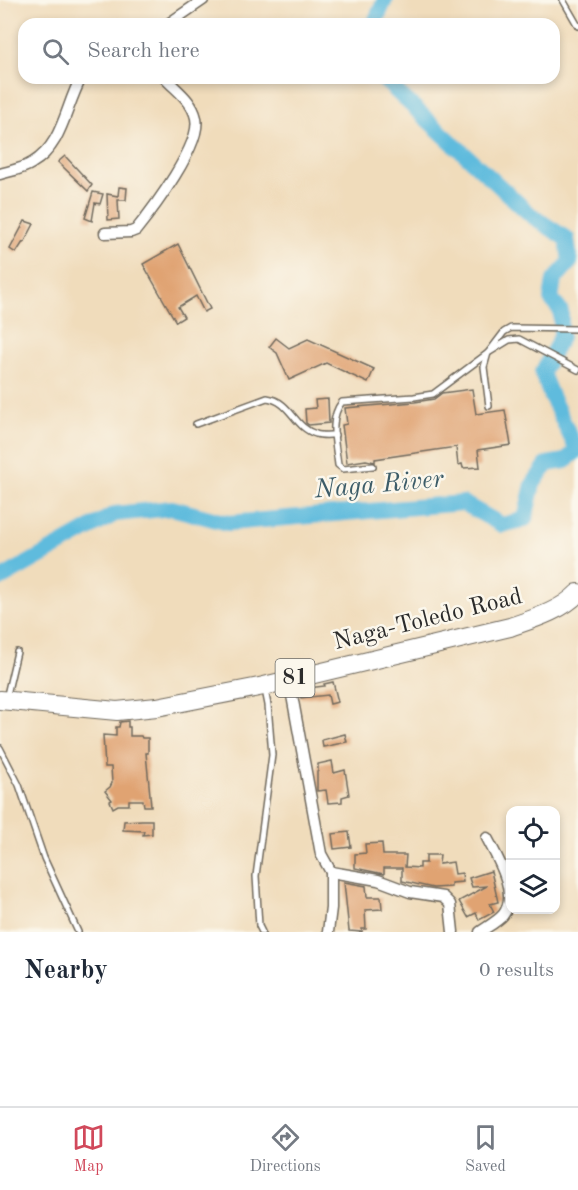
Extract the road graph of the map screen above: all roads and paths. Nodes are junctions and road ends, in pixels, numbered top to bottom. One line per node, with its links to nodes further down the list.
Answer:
1 (203, 0): 3 (street)
2 (563, 0): 4 (lane)
3 (177, 18)
4 (578, 26)
5 (78, 84): 7 (street)
6 (172, 84): 8 (street)
7 (0, 174)
8 (105, 233)
9 (578, 328): 10 (lane)
10 (488, 353): 11 (lane); 12 (lane); 14 (lane)
11 (578, 370)
12 (489, 406)
13 (196, 424): 14 (lane)
14 (335, 435): 15 (lane)
15 (373, 466)
16 (578, 593): 18 (highway, Naga-Toledo Road / 81)
17 (17, 652): 20 (lane)
18 (289, 680): 19 (highway, Naga-Toledo Road / 81); 23 (street)
19 (264, 686): 20 (highway, Naga-Toledo Road / 81); 25 (lane)
20 (3, 700)
21 (0, 748): 24 (lane)
22 (488, 838): 28 (street)
23 (331, 872): 26 (street); 27 (street)
24 (78, 932)
25 (262, 932)
26 (328, 932)
27 (453, 932)
28 (480, 932)

